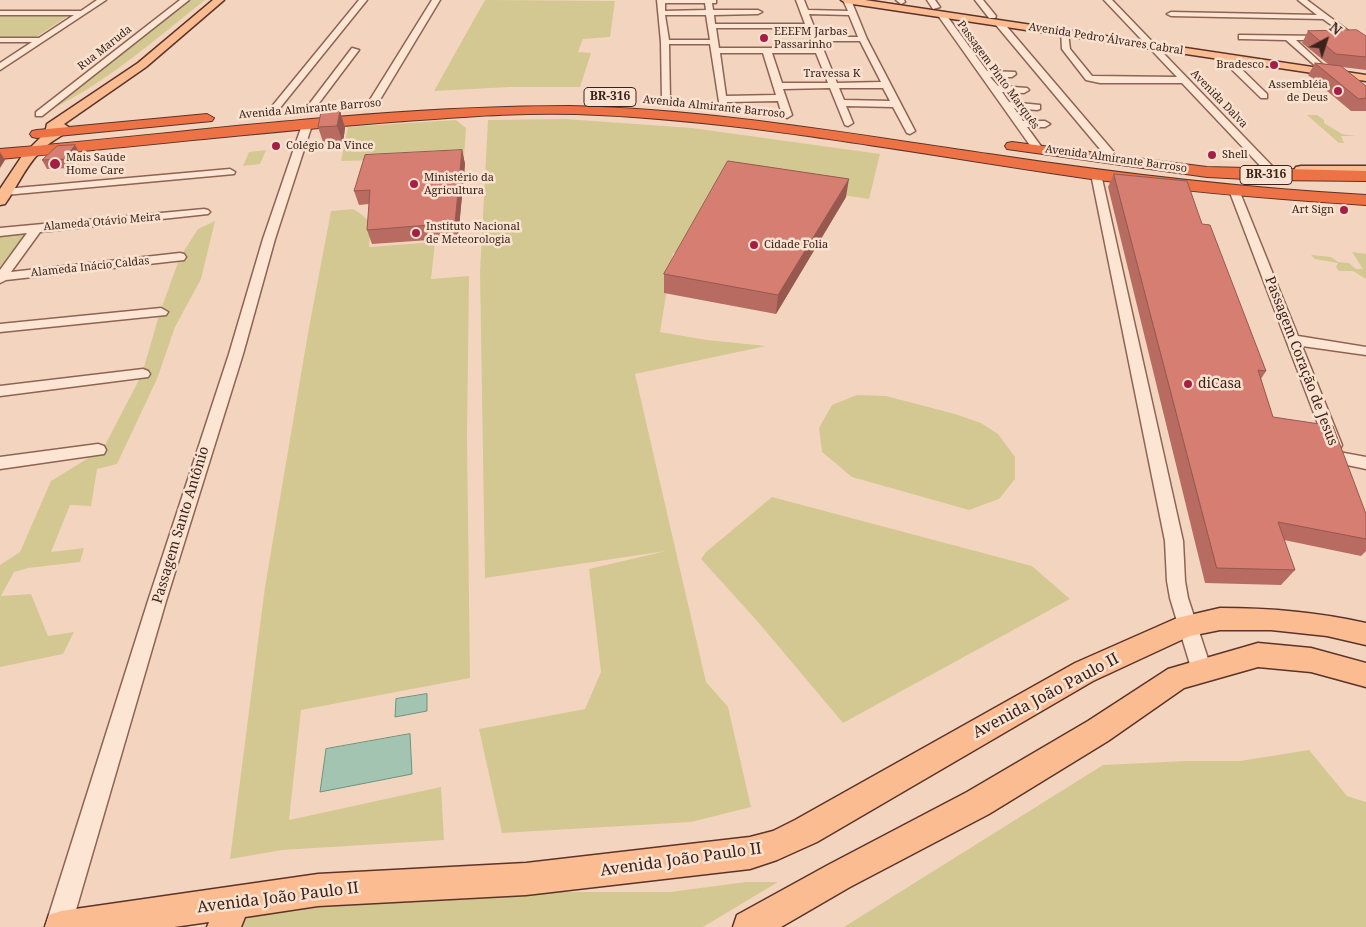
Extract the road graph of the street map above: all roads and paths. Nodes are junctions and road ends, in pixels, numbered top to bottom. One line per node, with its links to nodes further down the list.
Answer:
1 (102, 0): 21 (street)
2 (185, 0): 70 (street, Rua Maruda)
3 (219, 0): 83 (main road)
4 (363, 0): 69 (street)
5 (436, 0): 61 (street)
6 (800, 0): 19 (street)
7 (846, 0): 16 (main road, Avenida Pedro Álvares Cabral); 23 (street)
8 (888, 0): 15 (main road, Avenida Pedro Álvares Cabral)
9 (979, 0): 26 (street)
10 (1108, 0): 39 (street, Avenida Dalva)
11 (1302, 0): 25 (street)
12 (661, 1): 13 (street); 22 (street)
13 (711, 1): 17 (street)
14 (755, 1): 18 (street)
15 (901, 1): 16 (main road, Avenida Pedro Álvares Cabral)
16 (936, 7): 26 (main road, Avenida Pedro Álvares Cabral); 48 (street, Passagem Pinto Marquês)
17 (710, 12): 18 (street); 22 (street); 33 (street)
18 (758, 12): 27 (street)
19 (805, 12): 23 (street); 28 (street)
20 (0, 13): 21 (street)
21 (82, 13): 38 (street)
22 (661, 13): 32 (street)
23 (852, 13): 36 (street)
24 (1171, 14): 25 (street)
25 (1326, 17): 34 (street)
26 (995, 19): 29 (main road, Avenida Pedro Álvares Cabral); 39 (main road, Avenida Pedro Álvares Cabral); 89 (street)
27 (763, 26): 28 (street); 33 (street)
28 (809, 26): 35 (street)
29 (1064, 33): 39 (main road, Avenida Pedro Álvares Cabral); 51 (street)
30 (1242, 37): 31 (street)
31 (1288, 37): 34 (street); 45 (street)
32 (665, 38): 33 (street); 59 (street)
33 (714, 38): 43 (street); 62 (street)
34 (1353, 38): 40 (street)
35 (815, 39): 36 (street); 42 (street)
36 (863, 39): 52 (street)
37 (0, 40): 38 (street)
38 (42, 40): 46 (street)
39 (1149, 44): 44 (main road, Avenida Pedro Álvares Cabral); 45 (main road, Avenida Pedro Álvares Cabral); 51 (street, Avenida Dalva)
40 (1366, 48)
41 (355, 50): 74 (street, Passagem Santo Antônio)
42 (819, 50): 43 (street); 54 (street)
43 (767, 51): 53 (street)
44 (1224, 57): 50 (main road, Avenida Pedro Álvares Cabral); 57 (street)
45 (1319, 66): 47 (main road, Avenida Pedro Álvares Cabral)
46 (0, 67)
47 (1366, 73)
48 (983, 74): 49 (street); 55 (street, Passagem Pinto Marquês)
49 (1012, 74)
50 (1366, 79)
51 (1184, 80): 92 (street, Avenida Dalva)
52 (887, 85): 54 (street, Travessa K); 64 (street)
53 (777, 86): 54 (street, Travessa K); 58 (street)
54 (832, 86): 63 (street)
55 (994, 89): 56 (street); 66 (street, Passagem Pinto Marquês)
56 (1024, 90)
57 (1264, 96)
58 (781, 98): 62 (street); 72 (street)
59 (664, 100)
60 (391, 102): 61 (highway, Avenida Almirante Barroso)
61 (372, 103): 65 (highway, Avenida Almirante Barroso)
62 (719, 103): 72 (highway, Avenida Almirante Barroso)
63 (841, 103): 64 (street); 77 (street)
64 (895, 104): 82 (street)
65 (355, 105)
66 (1006, 105): 68 (street); 78 (street, Passagem Pinto Marquês)
67 (328, 107): 74 (highway, Avenida Almirante Barroso / BR-316)
68 (1037, 107)
69 (272, 112): 71 (highway, Avenida Almirante Barroso / BR-316); 74 (highway, Avenida Almirante Barroso / BR-316)
70 (39, 114)
71 (257, 114)
72 (787, 115): 75 (highway, Avenida Almirante Barroso)
73 (222, 117): 83 (highway, Avenida Almirante Barroso)
74 (309, 117): 87 (highway, Avenida Almirante Barroso / BR-316); 94 (highway, Avenida Almirante Barroso / BR-316); 121 (street, Passagem Santo Antônio)
75 (804, 117)
76 (830, 120): 77 (highway)
77 (848, 123): 80 (highway)
78 (1019, 124): 79 (street); 86 (street, Passagem Pinto Marquês)
79 (1045, 124)
80 (866, 125)
81 (892, 129): 82 (highway)
82 (915, 132)
83 (51, 133): 84 (highway, Avenida Almirante Barroso); 87 (main road)
84 (26, 135)
85 (999, 144): 86 (highway, Avenida Almirante Barroso / BR-316)
86 (1038, 149): 89 (highway, Avenida Almirante Barroso / BR-316)
87 (32, 151): 88 (highway, Avenida Almirante Barroso / BR-316); 98 (main road)
88 (0, 154)
89 (1114, 159): 90 (highway, Avenida Almirante Barroso / BR-316)
90 (1167, 166): 92 (main road); 95 (highway, Avenida Almirante Barroso / BR-316)
91 (1366, 170): 92 (main road)
92 (1271, 171)
93 (230, 172): 98 (street)
94 (1096, 174): 96 (highway, Avenida Almirante Barroso / BR-316); 116 (street)
95 (1366, 176)
96 (1234, 190): 97 (highway, Avenida Almirante Barroso / BR-316); 99 (highway, Avenida Almirante Barroso / BR-316); 107 (street, Passagem Coração de Jesus)
97 (1366, 190)
98 (3, 197)
99 (1366, 200)
100 (204, 212): 101 (street, Alameda Otávio Meira)
101 (37, 228): 102 (street, Alameda Otávio Meira); 104 (street)
102 (0, 232)
103 (180, 257): 104 (street, Alameda Inácio Caldas)
104 (0, 277)
105 (161, 312): 106 (street)
106 (0, 328)
107 (1292, 340): 108 (street); 112 (street, Passagem Coração de Jesus)
108 (1366, 351)
109 (143, 374): 110 (street)
110 (0, 391)
111 (98, 450): 113 (street)
112 (1339, 458): 114 (street); 115 (street, Passagem Coração de Jesus)
113 (0, 463)
114 (1366, 463)
115 (1346, 477)
116 (1186, 626): 117 (main road, Avenida João Paulo II); 118 (street); 120 (main road, Avenida João Paulo II)
117 (1366, 634)
118 (1202, 671): 119 (main road); 122 (main road)
119 (1366, 675)
120 (226, 915): 121 (main road, Avenida João Paulo II)
121 (60, 927)
122 (749, 927)

